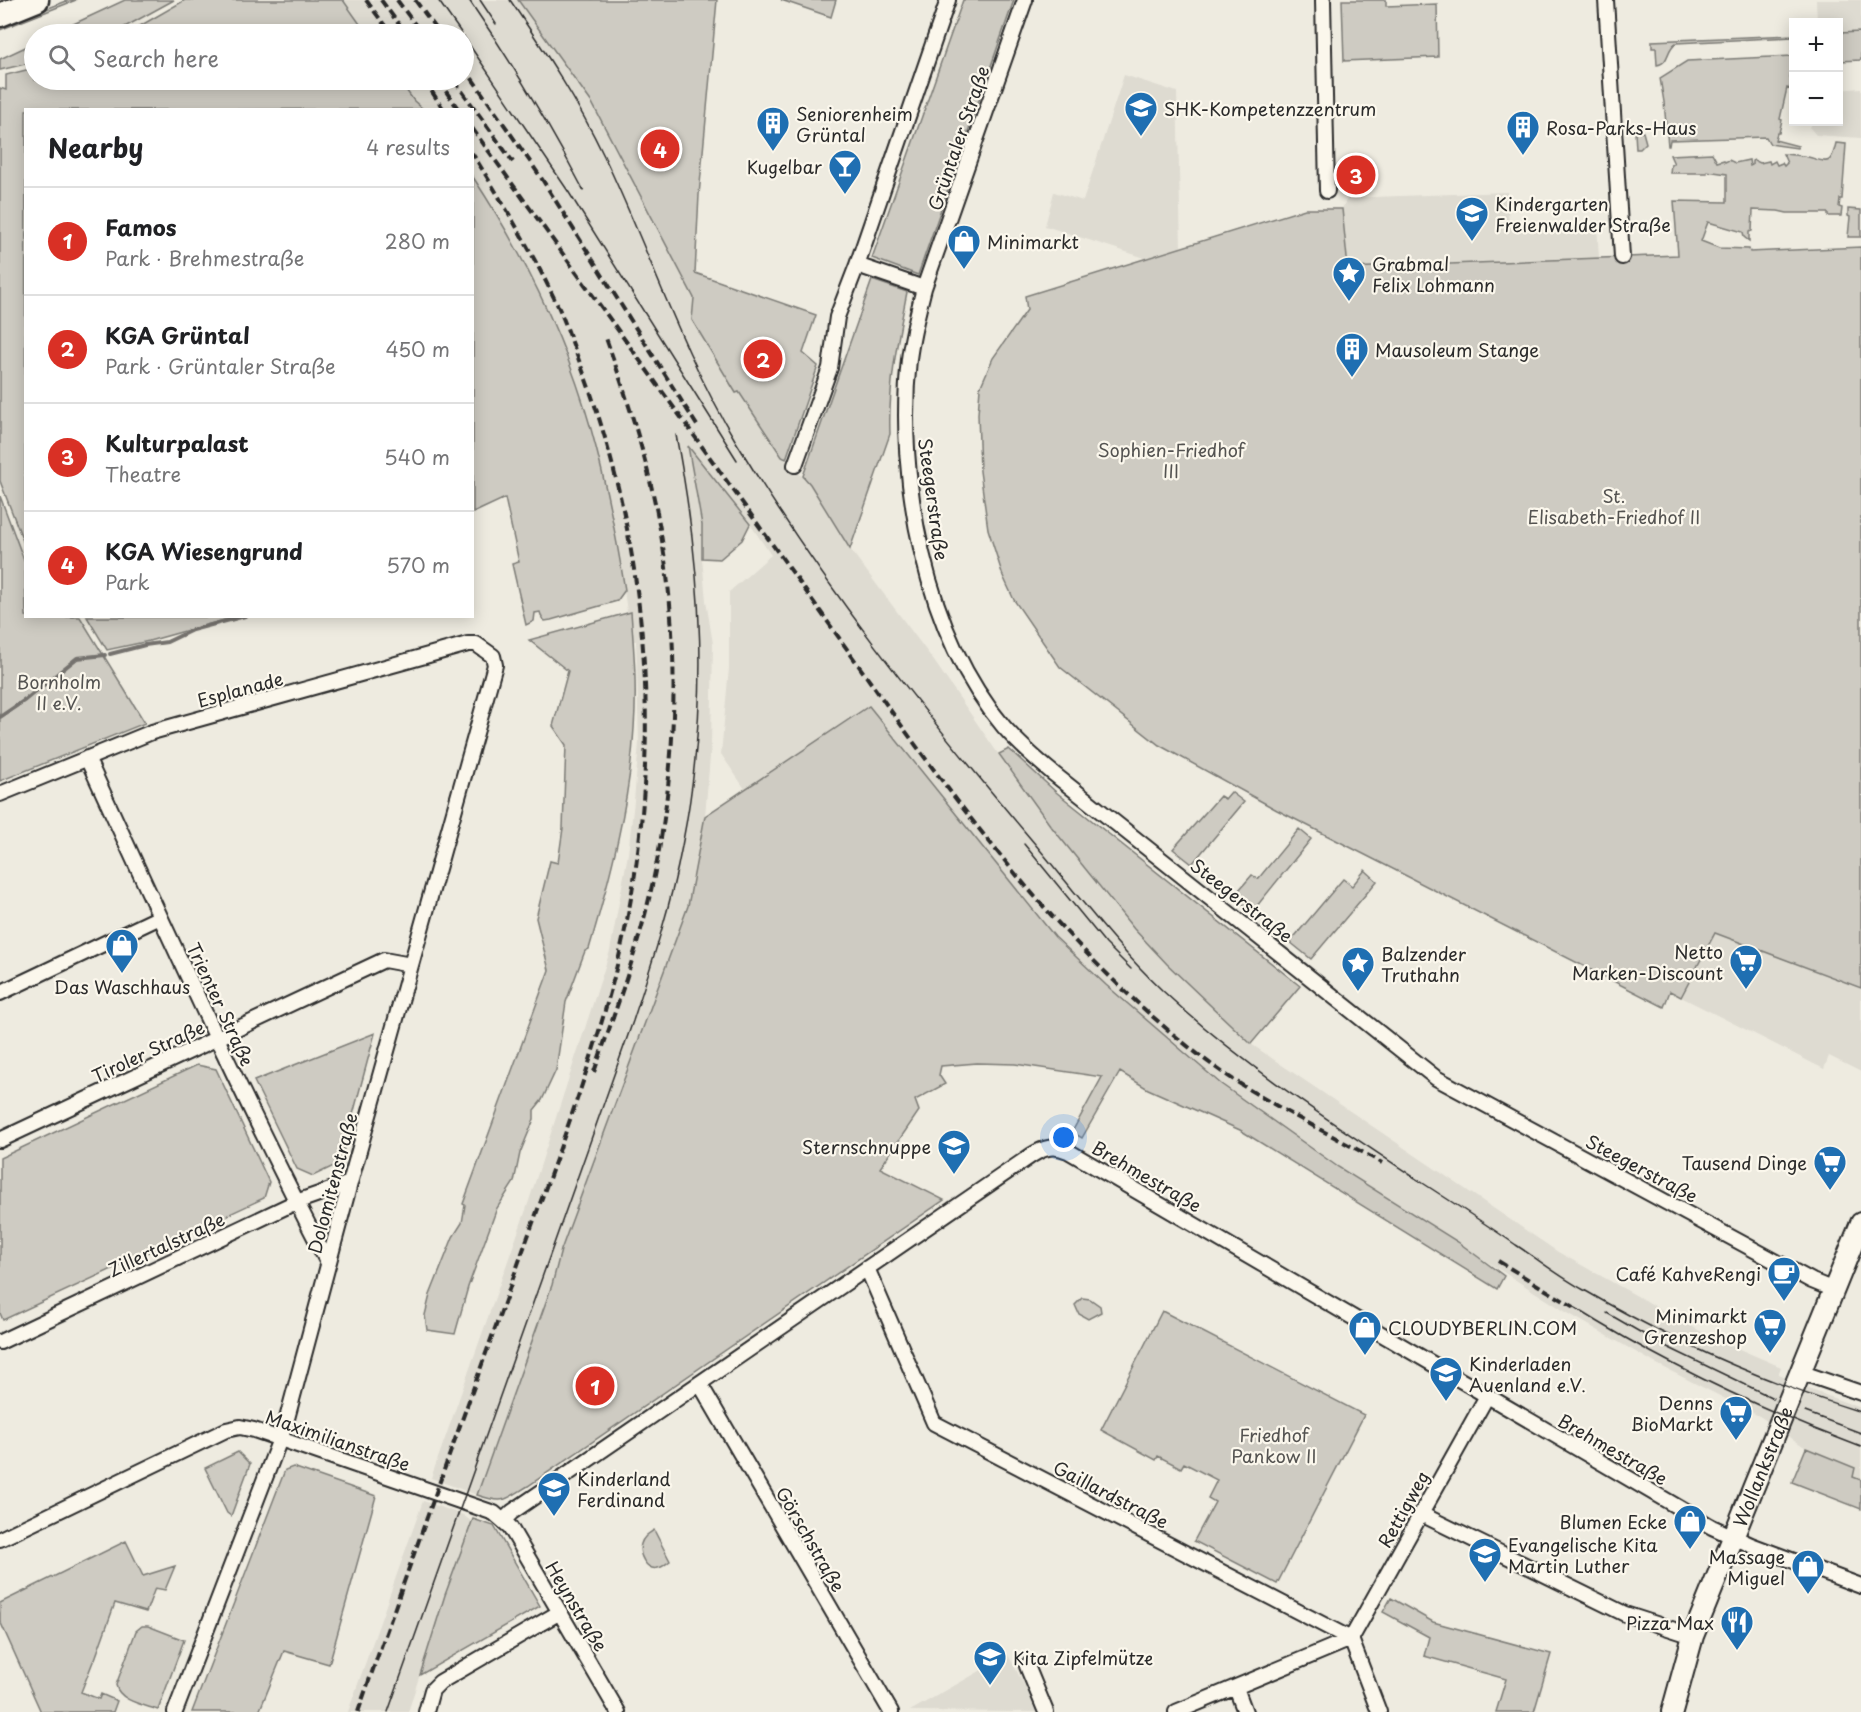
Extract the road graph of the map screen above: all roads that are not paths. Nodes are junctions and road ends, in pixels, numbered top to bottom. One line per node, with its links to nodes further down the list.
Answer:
1 (37, 0): 6 (main road)
2 (948, 0): 9 (street)
3 (1025, 0): 10 (street, Grüntaler Straße)
4 (1323, 0): 7 (street)
5 (1606, 0): 8 (street)
6 (0, 15)
7 (1328, 191)
8 (1622, 257)
9 (858, 265): 10 (street); 12 (street)
10 (924, 288): 11 (street, Grüntaler Straße)
11 (914, 330): 26 (street, Steegerstraße)
12 (795, 465)
13 (493, 656): 14 (street, Esplanade); 17 (street, Dolomitenstraße)
14 (87, 758): 15 (street, Esplanade); 16 (street, Trienter Straße)
15 (0, 794)
16 (160, 917): 18 (street); 19 (street, Trienter Straße)
17 (411, 965): 19 (street, Tiroler Straße); 21 (street, Dolomitenstraße)
18 (0, 993)
19 (217, 1038): 20 (street, Tiroler Straße); 22 (street, Trienter Straße)
20 (0, 1140)
21 (350, 1182): 22 (street, Zillertalstraße); 24 (street, Dolomitenstraße)
22 (296, 1202): 24 (street, Trienter Straße); 27 (street, Zillertalstraße)
23 (1861, 1223): 26 (main road, Wollankstraße)
24 (328, 1263): 32 (street, Dolomitenstraße)
25 (867, 1268): 29 (street, Brehmestraße); 31 (street, Brehmestraße); 40 (street, Gaillardstraße)
26 (1834, 1290): 28 (main road, Wollankstraße)
27 (0, 1342)
28 (1800, 1372): 30 (street); 35 (main road, Wollankstraße)
29 (700, 1384): 34 (street, Brehmestraße); 46 (street, Görschstraße)
30 (1861, 1393)
31 (1487, 1396): 33 (street, Rettigweg); 35 (street, Brehmestraße)
32 (279, 1438): 34 (street, Maximilianstraße); 36 (street, Maximilianstraße); 43 (street, Dolomitenstraße)
33 (1420, 1514): 39 (street); 40 (street, Rettigweg)
34 (504, 1520): 38 (street, Heynstraße)
35 (1734, 1538): 37 (street, Brehmestraße); 39 (main road, Wollankstraße)
36 (0, 1539)
37 (1861, 1586)
38 (560, 1612): 44 (street); 45 (street, Heynstraße)
39 (1693, 1636): 51 (main road, Wollankstraße)
40 (1351, 1639): 42 (street); 50 (street)
41 (1027, 1666): 47 (street)
42 (1236, 1688): 48 (street); 49 (street)
43 (175, 1712)
44 (426, 1712)
45 (618, 1712)
46 (891, 1712)
47 (1046, 1712)
48 (1176, 1712)
49 (1245, 1712)
50 (1379, 1712)
51 (1672, 1712)

